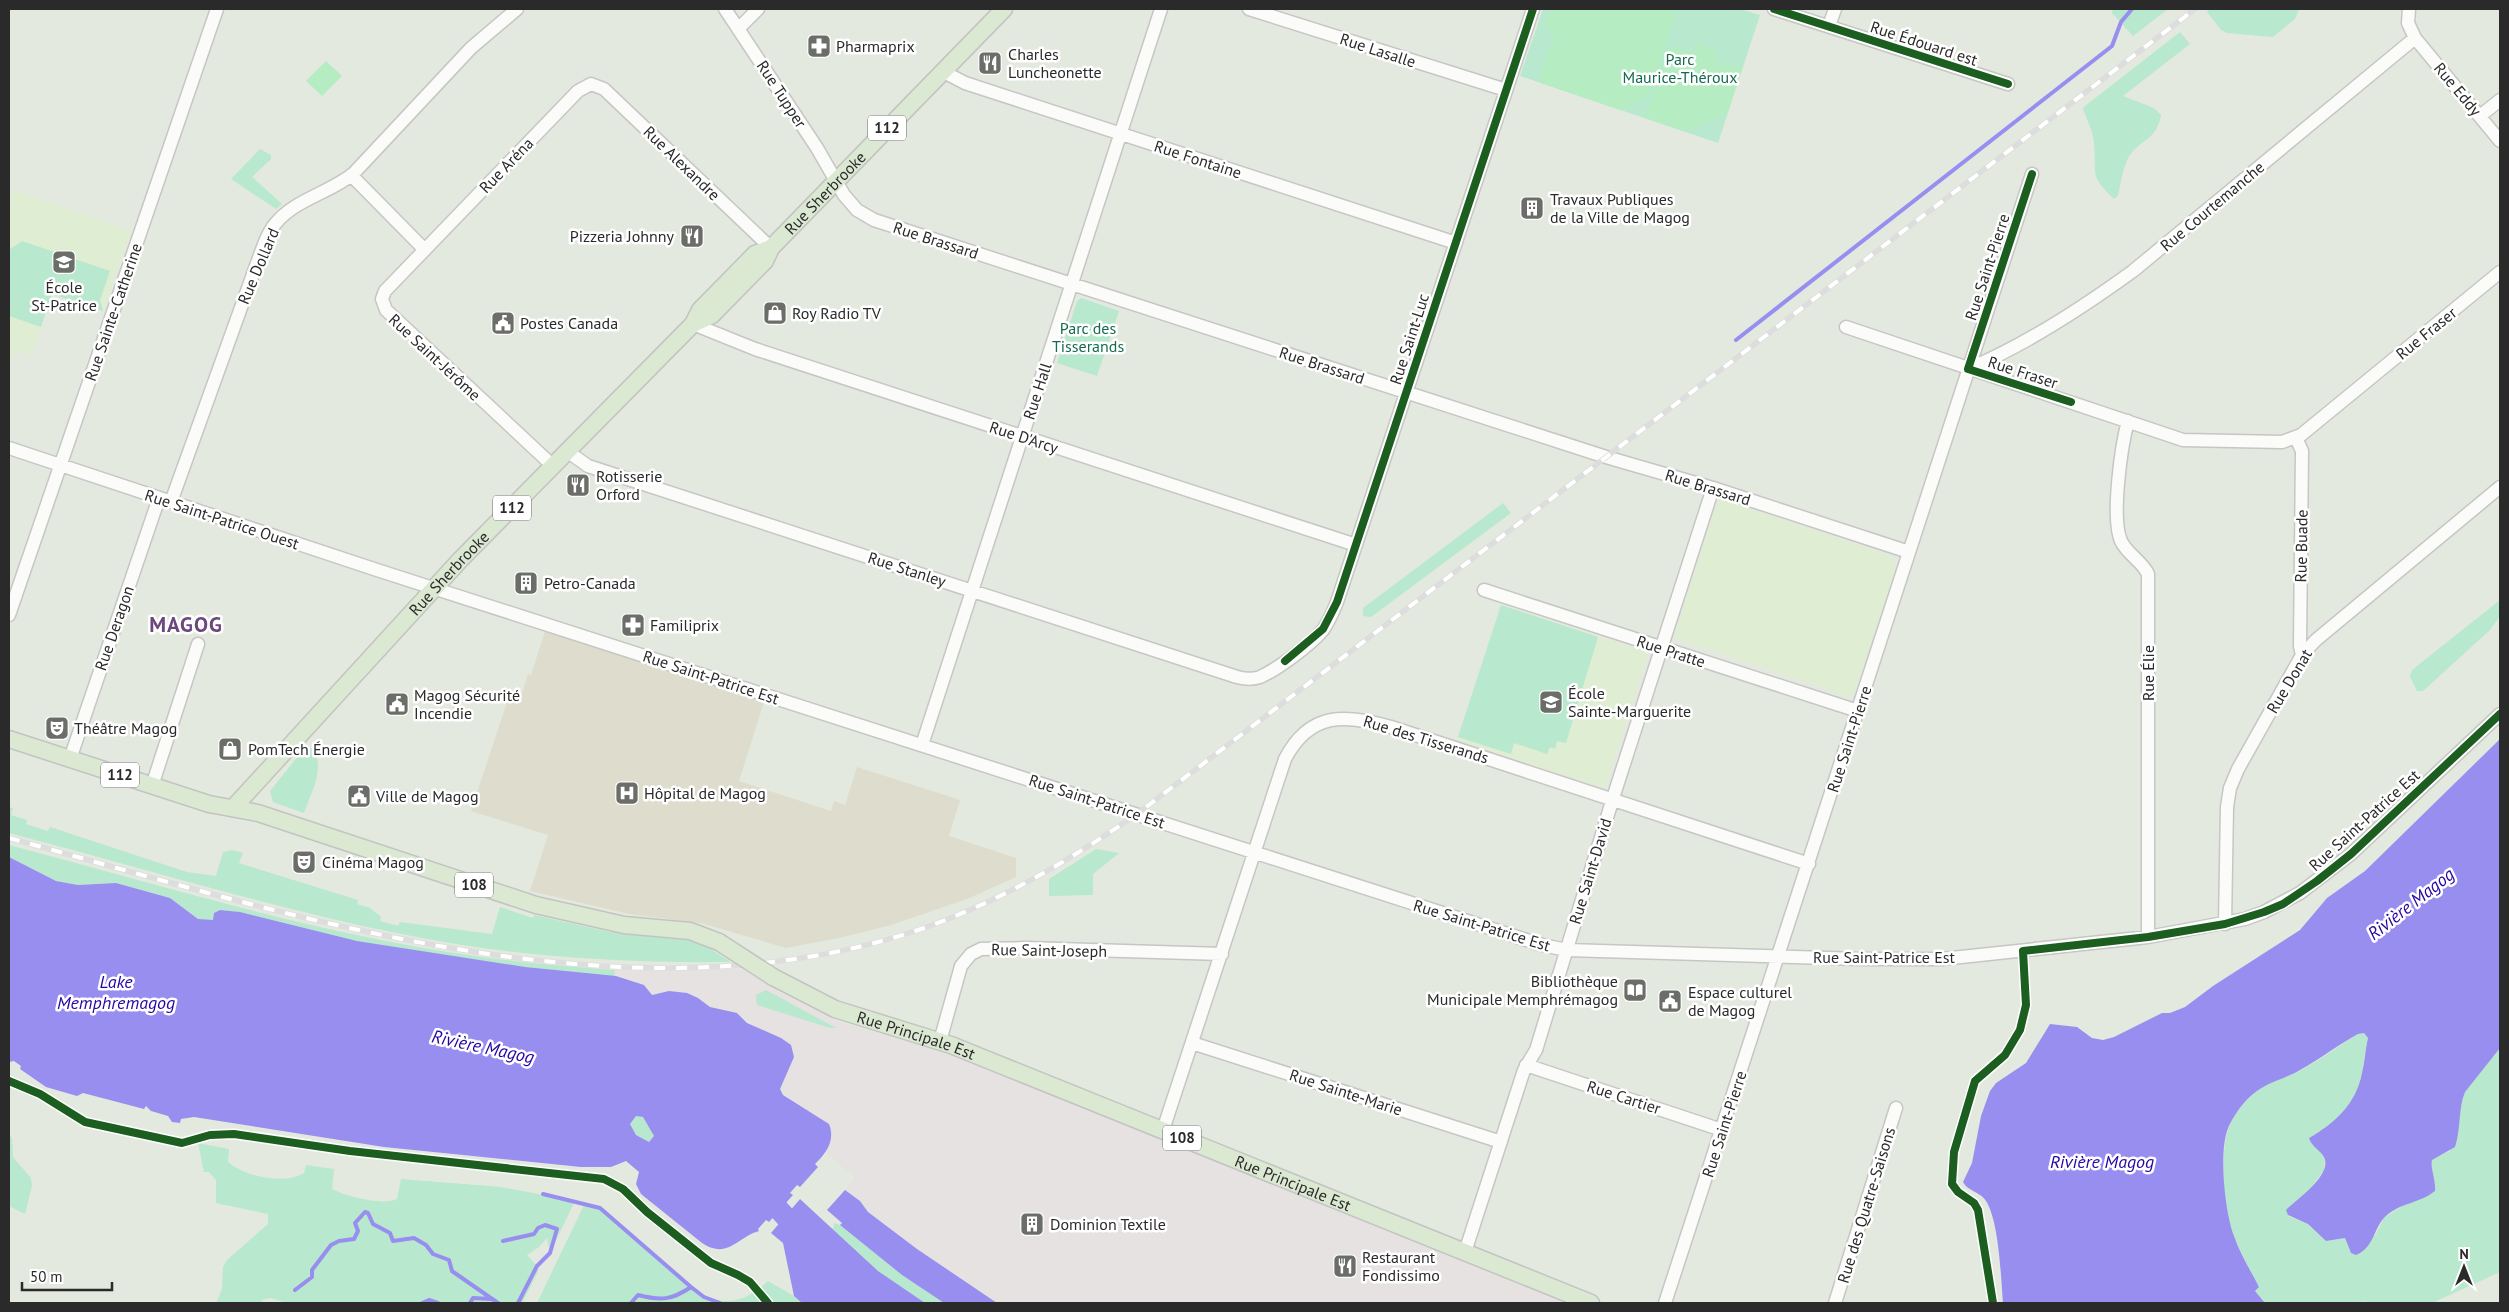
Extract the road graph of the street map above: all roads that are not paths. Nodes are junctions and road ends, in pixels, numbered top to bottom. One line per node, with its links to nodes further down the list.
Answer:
1 (217, 9): 40 (street, Rue Sainte-Catherine)
2 (517, 9): 24 (street, Rue Dollard)
3 (725, 9): 13 (street, Rue Tupper)
4 (758, 9): 13 (street)
5 (1004, 9): 15 (main road, Rue Sherbrooke / 112)
6 (1161, 9): 21 (street, Rue Hall)
7 (1248, 9): 18 (street, Rue Lasalle)
8 (1534, 9): 18 (street, Rue Saint-Luc)
9 (1774, 9): 12 (street, Rue Édouard est)
10 (1834, 9): 12 (street)
11 (2409, 9): 14 (street)
12 (1829, 26): 17 (street, Rue Édouard est)
13 (738, 28): 25 (street, Rue Tupper)
14 (2415, 38): 20 (street, Rue Eddy); 33 (street, Rue Courtemanche)
15 (942, 72): 21 (street, Rue Fontaine); 25 (main road, Rue Sherbrooke / 112)
16 (591, 84): 27 (street, Rue Alexandre); 28 (street, Rue Aréna)
17 (2008, 84)
18 (1506, 90): 26 (street, Rue Saint-Luc)
19 (2500, 100): 20 (street)
20 (2480, 116): 22 (street, Rue Eddy)
21 (1121, 134): 26 (street, Rue Fontaine); 30 (street, Rue Hall)
22 (2500, 141)
23 (2032, 174): 33 (street, Rue Saint-Pierre)
24 (351, 175): 28 (street); 44 (street, Rue Dollard)
25 (835, 181): 27 (main road, Rue Sherbrooke / 112); 30 (street, Rue Brassard)
26 (1456, 243): 34 (street, Rue Saint-Luc)
27 (771, 248): 31 (main road, Rue Sherbrooke / 112)
28 (425, 250): 41 (street, Rue Saint-Jérôme)
29 (2500, 272): 37 (street, Rue Fraser)
30 (1072, 284): 34 (street, Rue Brassard); 36 (street, Rue Hall)
31 (693, 324): 36 (street, Rue D'Arcy); 39 (main road, Rue Sherbrooke / 112)
32 (1846, 327): 33 (street, Rue Fraser)
33 (1968, 369): 35 (street, Rue Fraser); 46 (street, Rue Saint-Pierre)
34 (1406, 392): 43 (street, Rue Brassard); 45 (street, Rue Saint-Luc)
35 (2128, 422): 37 (street, Rue Fraser); 66 (street, Rue Élie)
36 (1023, 437): 45 (street, Rue D'Arcy); 48 (street, Rue Hall)
37 (2296, 438): 53 (street, Rue Buade)
38 (9, 448): 40 (street, Rue Saint-Patrice Ouest)
39 (568, 451): 41 (main road, Rue Sherbrooke / 112); 48 (street, Rue Stanley)
40 (61, 464): 44 (street, Rue Saint-Patrice Ouest); 50 (street, Rue Sainte-Catherine)
41 (553, 466): 47 (main road, Rue Sherbrooke / 112)
42 (2500, 487): 53 (street, Rue Donat)
43 (1714, 488): 46 (street, Rue Brassard); 52 (street, Rue Saint-David)
44 (165, 500): 47 (street, Rue Saint-Patrice Ouest); 59 (street, Rue Deragon)
45 (1356, 545): 54 (street, Rue Saint-Luc)
46 (1909, 552): 55 (street, Rue Saint-Pierre)
47 (436, 589): 58 (street, Rue Saint-Patrice Est); 62 (main road, Rue Sherbrooke / 112)
48 (972, 590): 54 (street, Rue Stanley); 58 (street, Rue Hall)
49 (1484, 590): 52 (street, Rue Pratte)
50 (9, 615)
51 (198, 644): 60 (street)
52 (1660, 648): 55 (street, Rue Pratte); 61 (street, Rue Saint-David)
53 (2302, 655): 65 (street, Rue Donat)
54 (1250, 679)
55 (1858, 712): 64 (street, Rue Saint-Pierre)
56 (2500, 714): 65 (street, Rue Saint-Patrice Est)
57 (9, 739): 59 (main road, 112)
58 (922, 745): 63 (street, Rue Saint-Patrice Est)
59 (70, 759): 60 (main road, 112)
60 (152, 786): 62 (main road, 112)
61 (1613, 798): 63 (street, Rue des Tisserands); 64 (street, Rue des Tisserands); 67 (street, Rue Saint-David)
62 (233, 808): 70 (main road, Rue Principale Est / 108, bridge)
63 (1255, 852): 67 (street, Rue Saint-Patrice Est); 68 (street, Rue des Tisserands)
64 (1809, 864): 69 (street, Rue Saint-Pierre)
65 (2225, 924): 66 (street, Rue Saint-Patrice Est)
66 (2148, 937): 69 (street, Rue Saint-Patrice Est)
67 (1566, 950): 69 (street, Rue Saint-Patrice Est); 72 (street, Rue Saint-David)
68 (1222, 954): 70 (street, Rue Saint-Joseph); 71 (street, Rue des Tisserands)
69 (1779, 957): 75 (street, Rue Saint-Pierre)
70 (940, 1041): 74 (main road, Rue Principale Est / 108)
71 (1192, 1043): 74 (street, Rue des Tisserands); 76 (street, Rue Sainte-Marie)
72 (1526, 1065): 75 (street, Rue Cartier); 76 (street, Rue Saint-David)
73 (1896, 1108): 80 (street, Rue des Quatre-Saisons)
74 (1163, 1130): 77 (main road, Rue Principale Est / 108)
75 (1722, 1130): 79 (street, Rue Saint-Pierre)
76 (1501, 1142): 77 (street, Rue Saint-David)
77 (1465, 1252): 78 (main road, Rue Principale Est / 108)
78 (1591, 1303)
79 (1665, 1303)
80 (1835, 1303)

